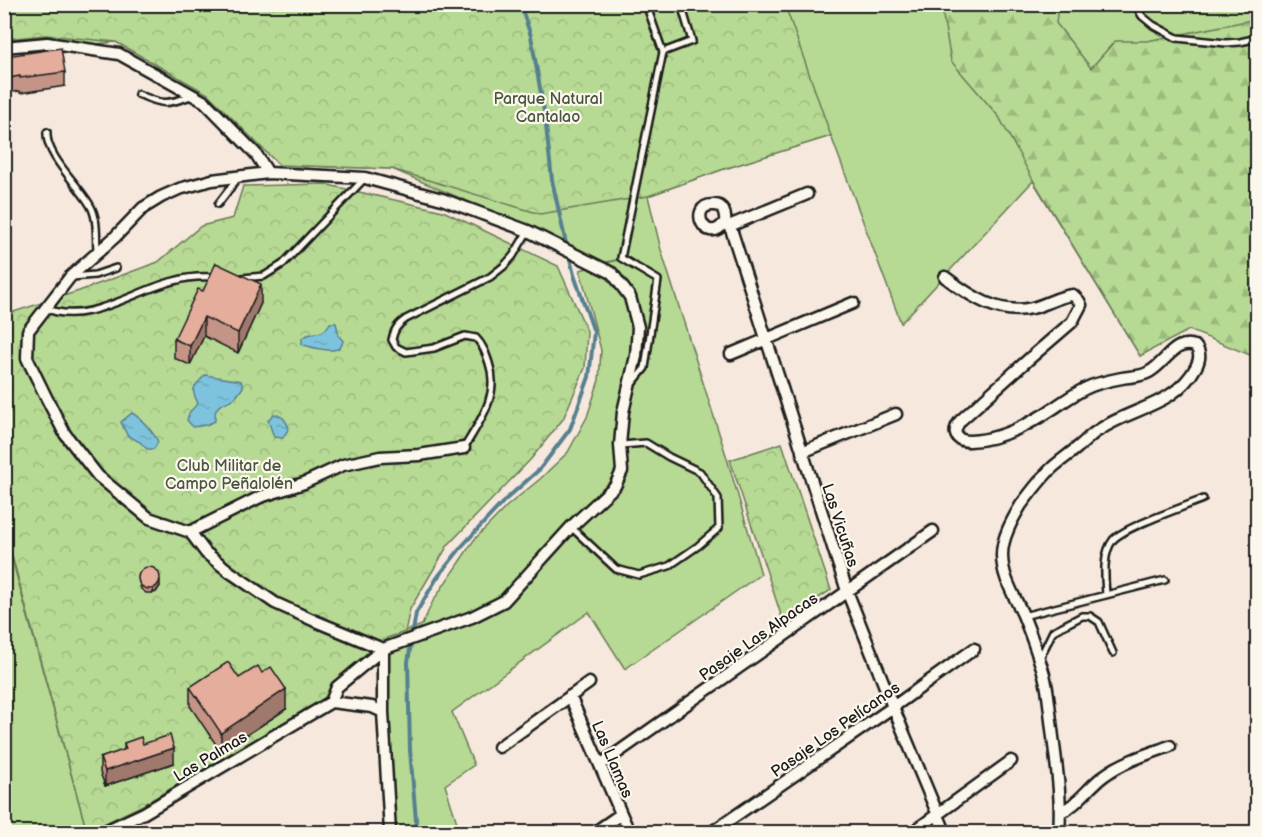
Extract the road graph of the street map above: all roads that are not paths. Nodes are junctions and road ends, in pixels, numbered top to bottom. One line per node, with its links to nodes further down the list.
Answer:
1 (646, 4): 6 (lane)
2 (681, 4): 6 (lane)
3 (1135, 4): 4 (lane)
4 (1257, 38)
5 (4, 47): 8 (street)
6 (663, 52): 26 (lane)
7 (138, 94): 8 (lane)
8 (193, 95): 10 (street)
9 (47, 132): 16 (lane)
10 (268, 173): 11 (street); 12 (street)
11 (239, 176): 14 (lane); 16 (street)
12 (365, 177): 15 (street); 21 (lane)
13 (807, 194): 24 (street, Las Vicuñas)
14 (218, 204)
15 (528, 231): 26 (street); 29 (lane)
16 (97, 253): 18 (street)
17 (116, 268): 18 (lane)
18 (70, 277): 23 (street)
19 (221, 277): 23 (lane)
20 (945, 277): 38 (street)
21 (233, 278)
22 (853, 303): 24 (street)
23 (46, 308): 34 (street)
24 (766, 339): 25 (street); 30 (street, Las Vicuñas)
25 (732, 354)
26 (629, 388): 28 (street)
27 (897, 414): 30 (street)
28 (620, 445): 32 (street); 32 (lane)
29 (464, 448): 34 (street)
30 (802, 452): 36 (street, Las Vicuñas)
31 (1203, 499): 37 (lane)
32 (571, 527): 40 (street)
33 (933, 531): 36 (street, Pasaje Las Alpacas)
34 (190, 532): 40 (street)
35 (1165, 580): 37 (lane)
36 (847, 591): 46 (street, Las Vicuñas); 51 (street, Pasaje Las Alpacas)
37 (1106, 595): 38 (lane)
38 (1023, 616): 42 (street)
39 (974, 648): 46 (street, Pasaje Los Pelícanos)
40 (383, 649): 45 (street, Las Palmas); 47 (street)
41 (1113, 653): 42 (lane)
42 (1039, 659): 52 (street)
43 (589, 683): 44 (street)
44 (570, 696): 49 (street); 51 (street, Las Llamas)
45 (331, 702): 47 (street); 55 (street, Las Palmas)
46 (893, 707): 54 (street, Las Vicuñas); 59 (street, Pasaje Los Pelícanos)
47 (383, 712): 56 (street)
48 (1170, 746): 52 (street)
49 (498, 747)
50 (1011, 761): 54 (street)
51 (600, 765): 53 (street, Las Llamas)
52 (1061, 812): 62 (street)
53 (621, 814): 57 (street); 58 (street, Las Llamas)
54 (938, 815): 60 (street); 61 (street, Las Vicuñas)
55 (103, 832)
56 (390, 832)
57 (595, 832)
58 (628, 832)
59 (712, 832)
60 (913, 832)
61 (945, 832)
62 (1059, 832)

